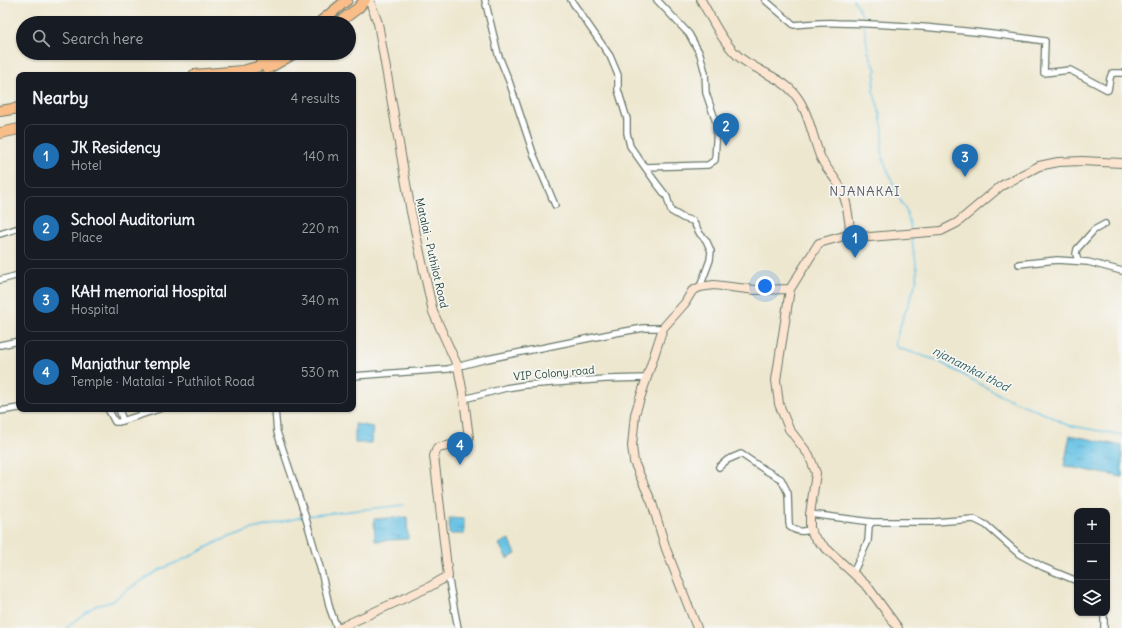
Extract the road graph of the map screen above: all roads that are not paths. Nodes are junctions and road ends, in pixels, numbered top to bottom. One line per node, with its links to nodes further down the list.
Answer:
1 (347, 0): 8 (highway)
2 (485, 0): 21 (street)
3 (571, 0): 20 (street)
4 (657, 0): 20 (street)
5 (701, 0): 25 (street)
6 (765, 0): 14 (street)
7 (370, 1): 9 (highway); 36 (street, Matalai - Puthilot Road)
8 (328, 16)
9 (347, 16)
10 (269, 60): 12 (highway)
11 (282, 60): 13 (highway)
12 (230, 72)
13 (260, 72)
14 (1122, 73)
15 (16, 108): 16 (highway)
16 (0, 111)
17 (16, 130): 18 (highway)
18 (0, 133)
19 (1122, 163): 25 (street)
20 (645, 167): 31 (street)
21 (555, 205)
22 (1105, 224): 26 (street)
23 (16, 229): 24 (street)
24 (0, 234)
25 (851, 234): 32 (street)
26 (1078, 261): 27 (street); 28 (street)
27 (1019, 264)
28 (1122, 271)
29 (16, 276): 30 (street)
30 (0, 280)
31 (700, 287): 32 (street); 33 (street)
32 (790, 288): 48 (street)
33 (663, 328): 36 (street); 38 (street)
34 (16, 342): 35 (street)
35 (0, 345)
36 (458, 367): 37 (street); 39 (street, Matalai - Puthilot Road)
37 (356, 376)
38 (647, 378): 39 (street, VIP Colony road); 57 (street)
39 (464, 399): 52 (street, Matalai - Puthilot Road)
40 (16, 408): 41 (street)
41 (0, 411)
42 (110, 412): 46 (street)
43 (120, 412): 46 (street)
44 (150, 412): 46 (street)
45 (274, 412): 55 (street)
46 (123, 421)
47 (720, 467): 50 (street)
48 (810, 514): 49 (street); 50 (street)
49 (872, 522): 51 (street); 53 (street)
50 (810, 530): 51 (street)
51 (853, 573): 58 (street)
52 (448, 576): 55 (street); 56 (street)
53 (1075, 580)
54 (1104, 616): 59 (street)
55 (338, 628)
56 (458, 628)
57 (697, 628)
58 (898, 628)
59 (1104, 628)

